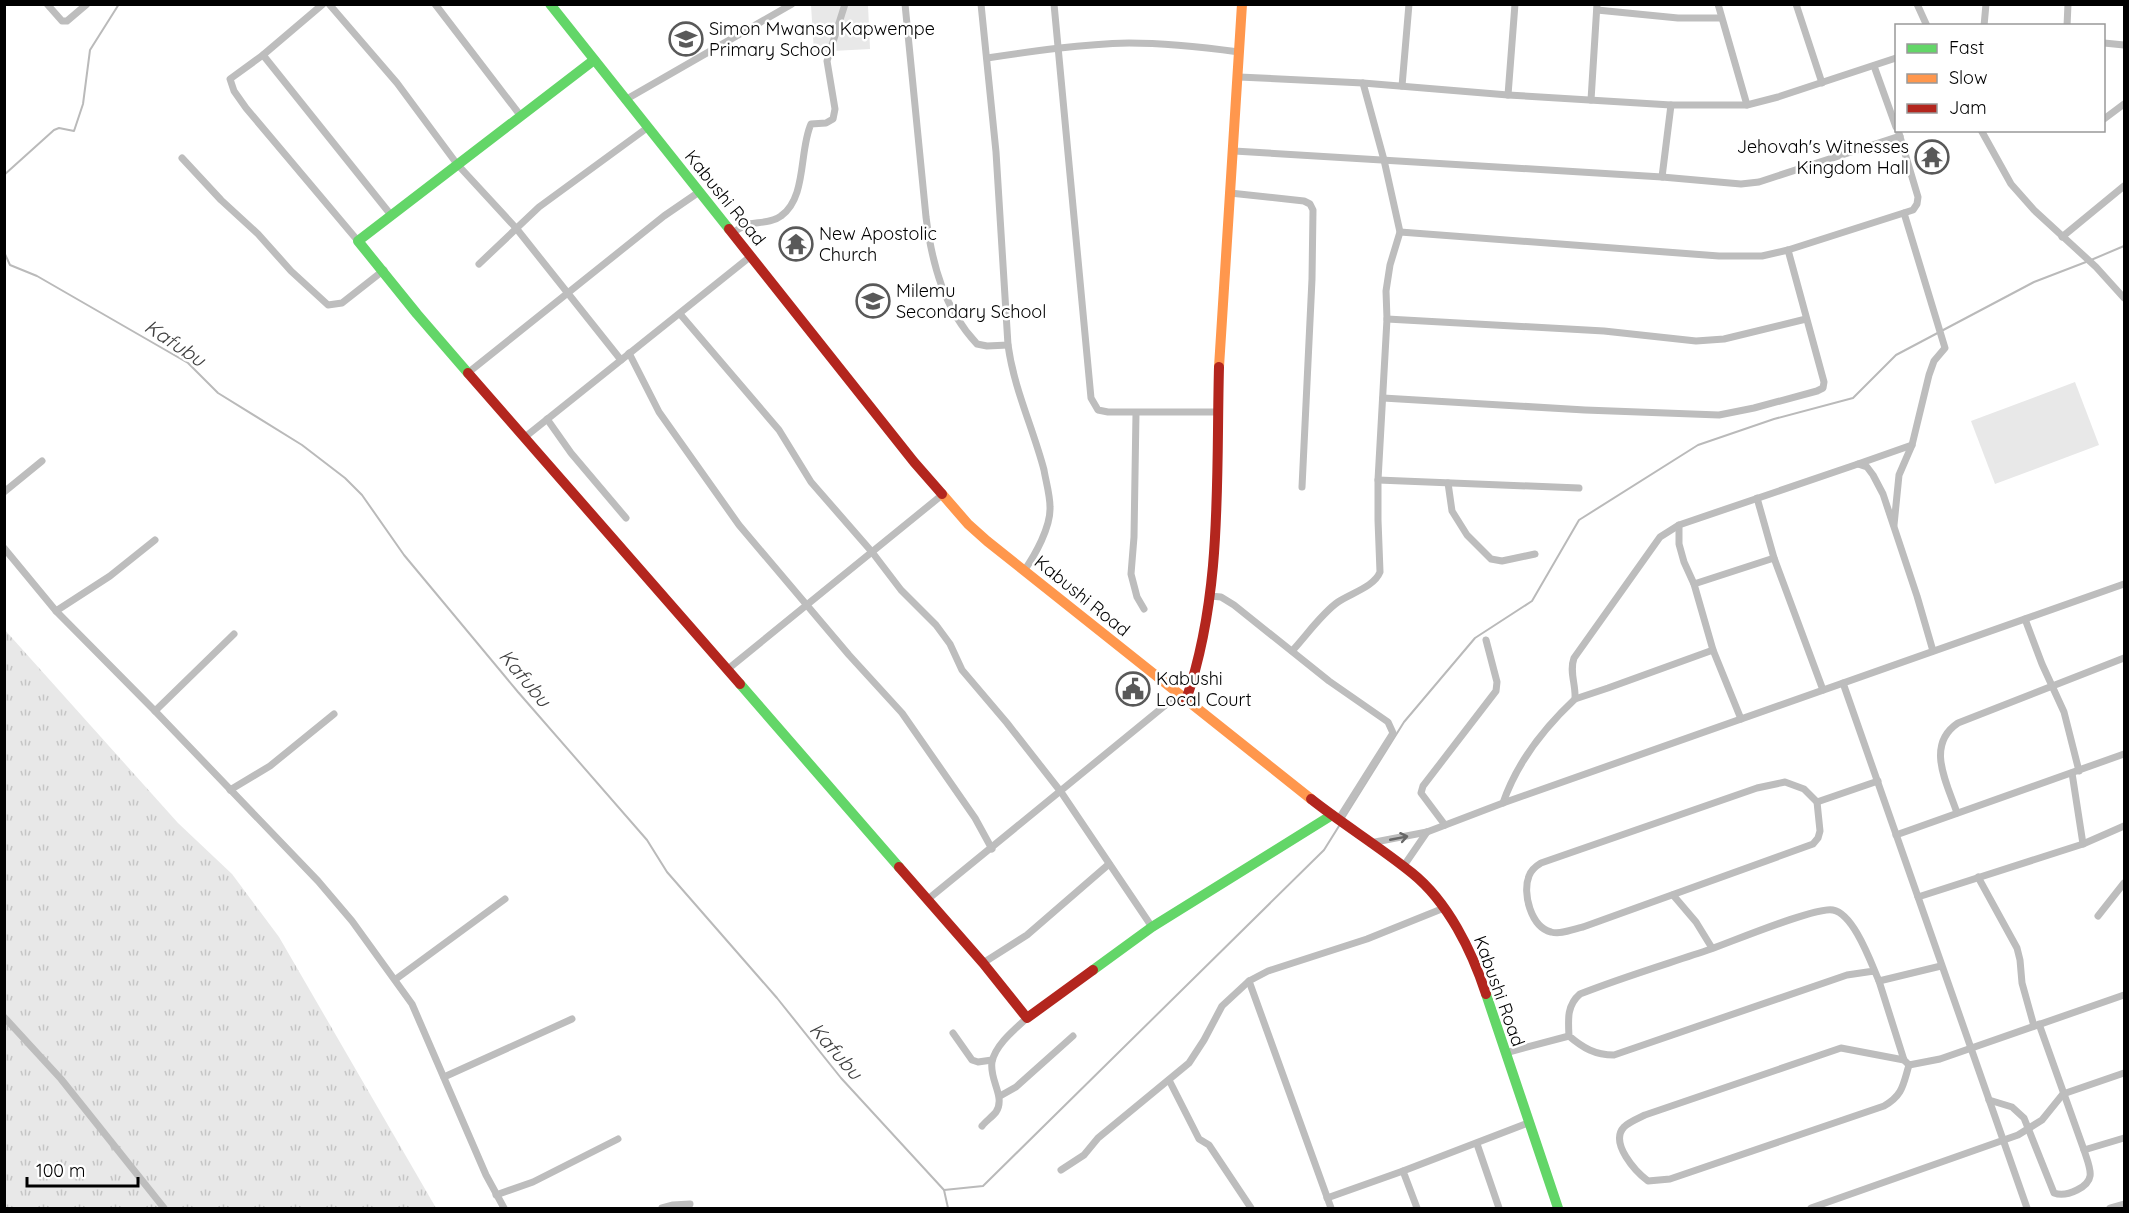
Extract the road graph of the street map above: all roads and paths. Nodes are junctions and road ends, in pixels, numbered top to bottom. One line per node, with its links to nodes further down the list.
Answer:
1 (47, 4): 2 (street)
2 (87, 4)
3 (322, 4): 29 (street)
4 (329, 4): 54 (street)
5 (435, 4): 44 (street)
6 (550, 4): 32 (street, Kabushi Road)
7 (792, 4): 39 (street)
8 (845, 4): 63 (street)
9 (905, 4): 75 (street)
10 (981, 4): 30 (street)
11 (1054, 4): 27 (street)
12 (1242, 4): 28 (street)
13 (1409, 4): 37 (street)
14 (1515, 4): 38 (street)
15 (1719, 4): 21 (street)
16 (1796, 4): 36 (street)
17 (1917, 4): 22 (street)
18 (1986, 4): 23 (street)
19 (2068, 4): 24 (street)
20 (1597, 8): 21 (street); 40 (street)
21 (1721, 18): 43 (street)
22 (1926, 24)
23 (1984, 24)
24 (2067, 24)
25 (2105, 43): 26 (street)
26 (2124, 45)
27 (1059, 48): 28 (street); 30 (street); 81 (street)
28 (1239, 52): 34 (street)
29 (263, 55): 60 (street); 65 (street)
30 (987, 58): 75 (street)
31 (1895, 58): 33 (street)
32 (594, 60): 39 (street, Kabushi Road); 44 (street)
33 (1874, 66): 36 (street); 46 (street)
34 (1239, 77): 35 (street); 51 (street)
35 (1363, 83): 37 (street); 53 (street)
36 (1822, 83): 43 (street)
37 (1402, 86): 38 (street)
38 (1508, 95): 40 (street)
39 (625, 100): 47 (street, Kabushi Road)
40 (1591, 100): 42 (street)
41 (2124, 104): 45 (street)
42 (1671, 105): 43 (street); 55 (street)
43 (1747, 105)
44 (520, 115): 54 (street)
45 (2105, 118)
46 (1895, 123)
47 (647, 128): 57 (street, Kabushi Road); 61 (street)
48 (1895, 132): 55 (street)
49 (1898, 132): 59 (street)
50 (1982, 132): 64 (street)
51 (1234, 151): 53 (street); 58 (street)
52 (182, 158): 69 (street)
53 (1384, 160): 55 (street); 62 (street)
54 (457, 164): 60 (street); 61 (street)
55 (1662, 177)
56 (2124, 186): 64 (street)
57 (699, 192): 63 (street, Kabushi Road); 70 (street)
58 (1230, 194): 80 (street); 89 (street)
59 (1904, 213): 66 (street); 84 (street)
60 (392, 215): 65 (street)
61 (516, 228): 68 (street); 70 (street)
62 (1400, 232): 66 (street); 73 (street)
63 (732, 233): 67 (street, Kabushi Road)
64 (2062, 237): 71 (street)
65 (358, 241): 69 (street)
66 (1788, 250): 74 (street)
67 (751, 256): 72 (street); 92 (street, Kabushi Road)
68 (479, 264)
69 (384, 270): 78 (street)
70 (567, 295): 77 (street); 78 (street)
71 (2124, 298)
72 (680, 314): 76 (street); 99 (street)
73 (1386, 319): 74 (street); 79 (street)
74 (1806, 319): 79 (street)
75 (1008, 345): 102 (street)
76 (629, 353): 77 (street); 106 (street)
77 (621, 360): 82 (street)
78 (469, 372): 83 (street)
79 (1383, 398): 87 (street)
80 (1219, 412): 81 (street); 105 (street)
81 (1136, 413): 107 (street)
82 (547, 419): 83 (street); 94 (street)
83 (525, 437): 116 (street)
84 (1912, 445): 86 (street); 96 (street)
85 (42, 461): 91 (street)
86 (1858, 464): 93 (street); 96 (street)
87 (1378, 480): 88 (street); 113 (street)
88 (1448, 483): 90 (street); 100 (street)
89 (1302, 487)
90 (1579, 488)
91 (4, 492)
92 (942, 495): 99 (street); 102 (street, Kabushi Road)
93 (1757, 498): 95 (street); 101 (street)
94 (626, 518)
95 (1679, 525): 103 (street); 121 (street)
96 (1893, 527): 114 (street)
97 (155, 540): 108 (street)
98 (4, 548): 108 (street)
99 (872, 552): 106 (street); 129 (street)
100 (1535, 554)
101 (1774, 558): 103 (street); 119 (street)
102 (1024, 571): 120 (street, Kabushi Road)
103 (1694, 584): 112 (street)
104 (2124, 584): 109 (street)
105 (1210, 596): 113 (street); 120 (street)
106 (806, 606): 116 (street); 140 (street)
107 (1144, 609)
108 (56, 611): 122 (street)
109 (2025, 619): 114 (street); 118 (street)
110 (234, 634): 122 (street)
111 (1486, 640): 134 (street)
112 (1713, 650): 121 (street); 124 (street)
113 (1292, 651): 133 (street)
114 (1933, 651): 117 (street)
115 (2124, 658): 118 (street)
116 (728, 669): 148 (street)
117 (1843, 683): 119 (street); 127 (street)
118 (2053, 685): 126 (street); 132 (street)
119 (1823, 690): 124 (street)
120 (1183, 697): 129 (street); 133 (street, Kabushi Road)
121 (1575, 699): 131 (street)
122 (155, 711): 128 (street)
123 (334, 714): 128 (street)
124 (1741, 719): 131 (street)
125 (2124, 754): 126 (street)
126 (2076, 772): 132 (street); 139 (street)
127 (1878, 781): 130 (street); 137 (street)
128 (230, 790): 156 (street)
129 (1061, 792): 140 (street); 141 (street)
130 (1817, 802): 145 (street); 145 (street)
131 (1503, 803): 134 (street)
132 (1957, 813): 137 (street)
133 (1336, 818): 138 (street, Kabushi Road); 151 (street)
134 (1445, 825): 136 (street)
135 (2123, 829): 139 (street)
136 (1427, 832): 138 (street, one-way to 136); 142 (street)
137 (1896, 835): 146 (street)
138 (1370, 843): 142 (street, Kabushi Road)
139 (2083, 844): 143 (street)
140 (992, 849): 148 (street)
141 (1108, 864): 151 (street); 153 (street)
142 (1403, 867): 149 (street, Kabushi Road)
143 (1978, 877): 146 (street); 163 (street)
144 (2124, 883): 150 (street)
145 (1673, 895): 152 (street)
146 (1918, 897): 154 (street)
147 (505, 899): 156 (street)
148 (927, 900): 153 (street)
149 (1444, 908): 157 (street); 168 (street, Kabushi Road)
150 (2098, 916)
151 (1152, 927): 161 (street)
152 (1712, 948): 155 (street); 166 (street)
153 (983, 963): 161 (street)
154 (1941, 966): 158 (street); 167 (street)
155 (1874, 971): 158 (street); 166 (street)
156 (396, 979): 172 (street)
157 (1249, 981): 173 (street); 188 (street)
158 (1879, 981): 170 (street)
159 (2124, 995): 163 (street)
160 (4, 1017): 191 (street)
161 (1027, 1018): 169 (street)
162 (572, 1019): 172 (street)
163 (2036, 1025): 167 (street); 174 (street)
164 (953, 1033): 169 (street)
165 (1073, 1036): 175 (street)
166 (1569, 1036): 168 (street)
167 (1971, 1048): 170 (street); 176 (street)
168 (1505, 1053): 177 (street, Kabushi Road)
169 (992, 1060): 175 (street)
170 (1906, 1063): 170 (street)
171 (2124, 1073): 174 (street)
172 (444, 1077): 187 (street)
173 (1169, 1080): 185 (street); 194 (street)
174 (2063, 1094): 179 (street); 184 (street)
175 (1000, 1096): 178 (street)
176 (1989, 1100): 179 (street); 182 (street)
177 (1528, 1123): 183 (street); 198 (street, Kabushi Road)
178 (982, 1126)
179 (2029, 1129): 182 (street); 184 (street)
180 (2124, 1138): 184 (street)
181 (618, 1139): 187 (street)
182 (2004, 1141): 199 (street); 200 (street)
183 (1477, 1144): 186 (street); 197 (street)
184 (2084, 1150)
185 (1061, 1170)
186 (1403, 1171): 188 (street); 196 (street)
187 (496, 1195): 192 (street)
188 (1327, 1198): 195 (street)
189 (690, 1204): 193 (street)
190 (2124, 1204): 201 (street)
191 (164, 1209)
192 (504, 1209)
193 (662, 1209)
194 (1251, 1209)
195 (1332, 1209)
196 (1417, 1209)
197 (1499, 1209)
198 (1558, 1209)
199 (1811, 1209)
200 (2027, 1209)
201 (2110, 1209)

